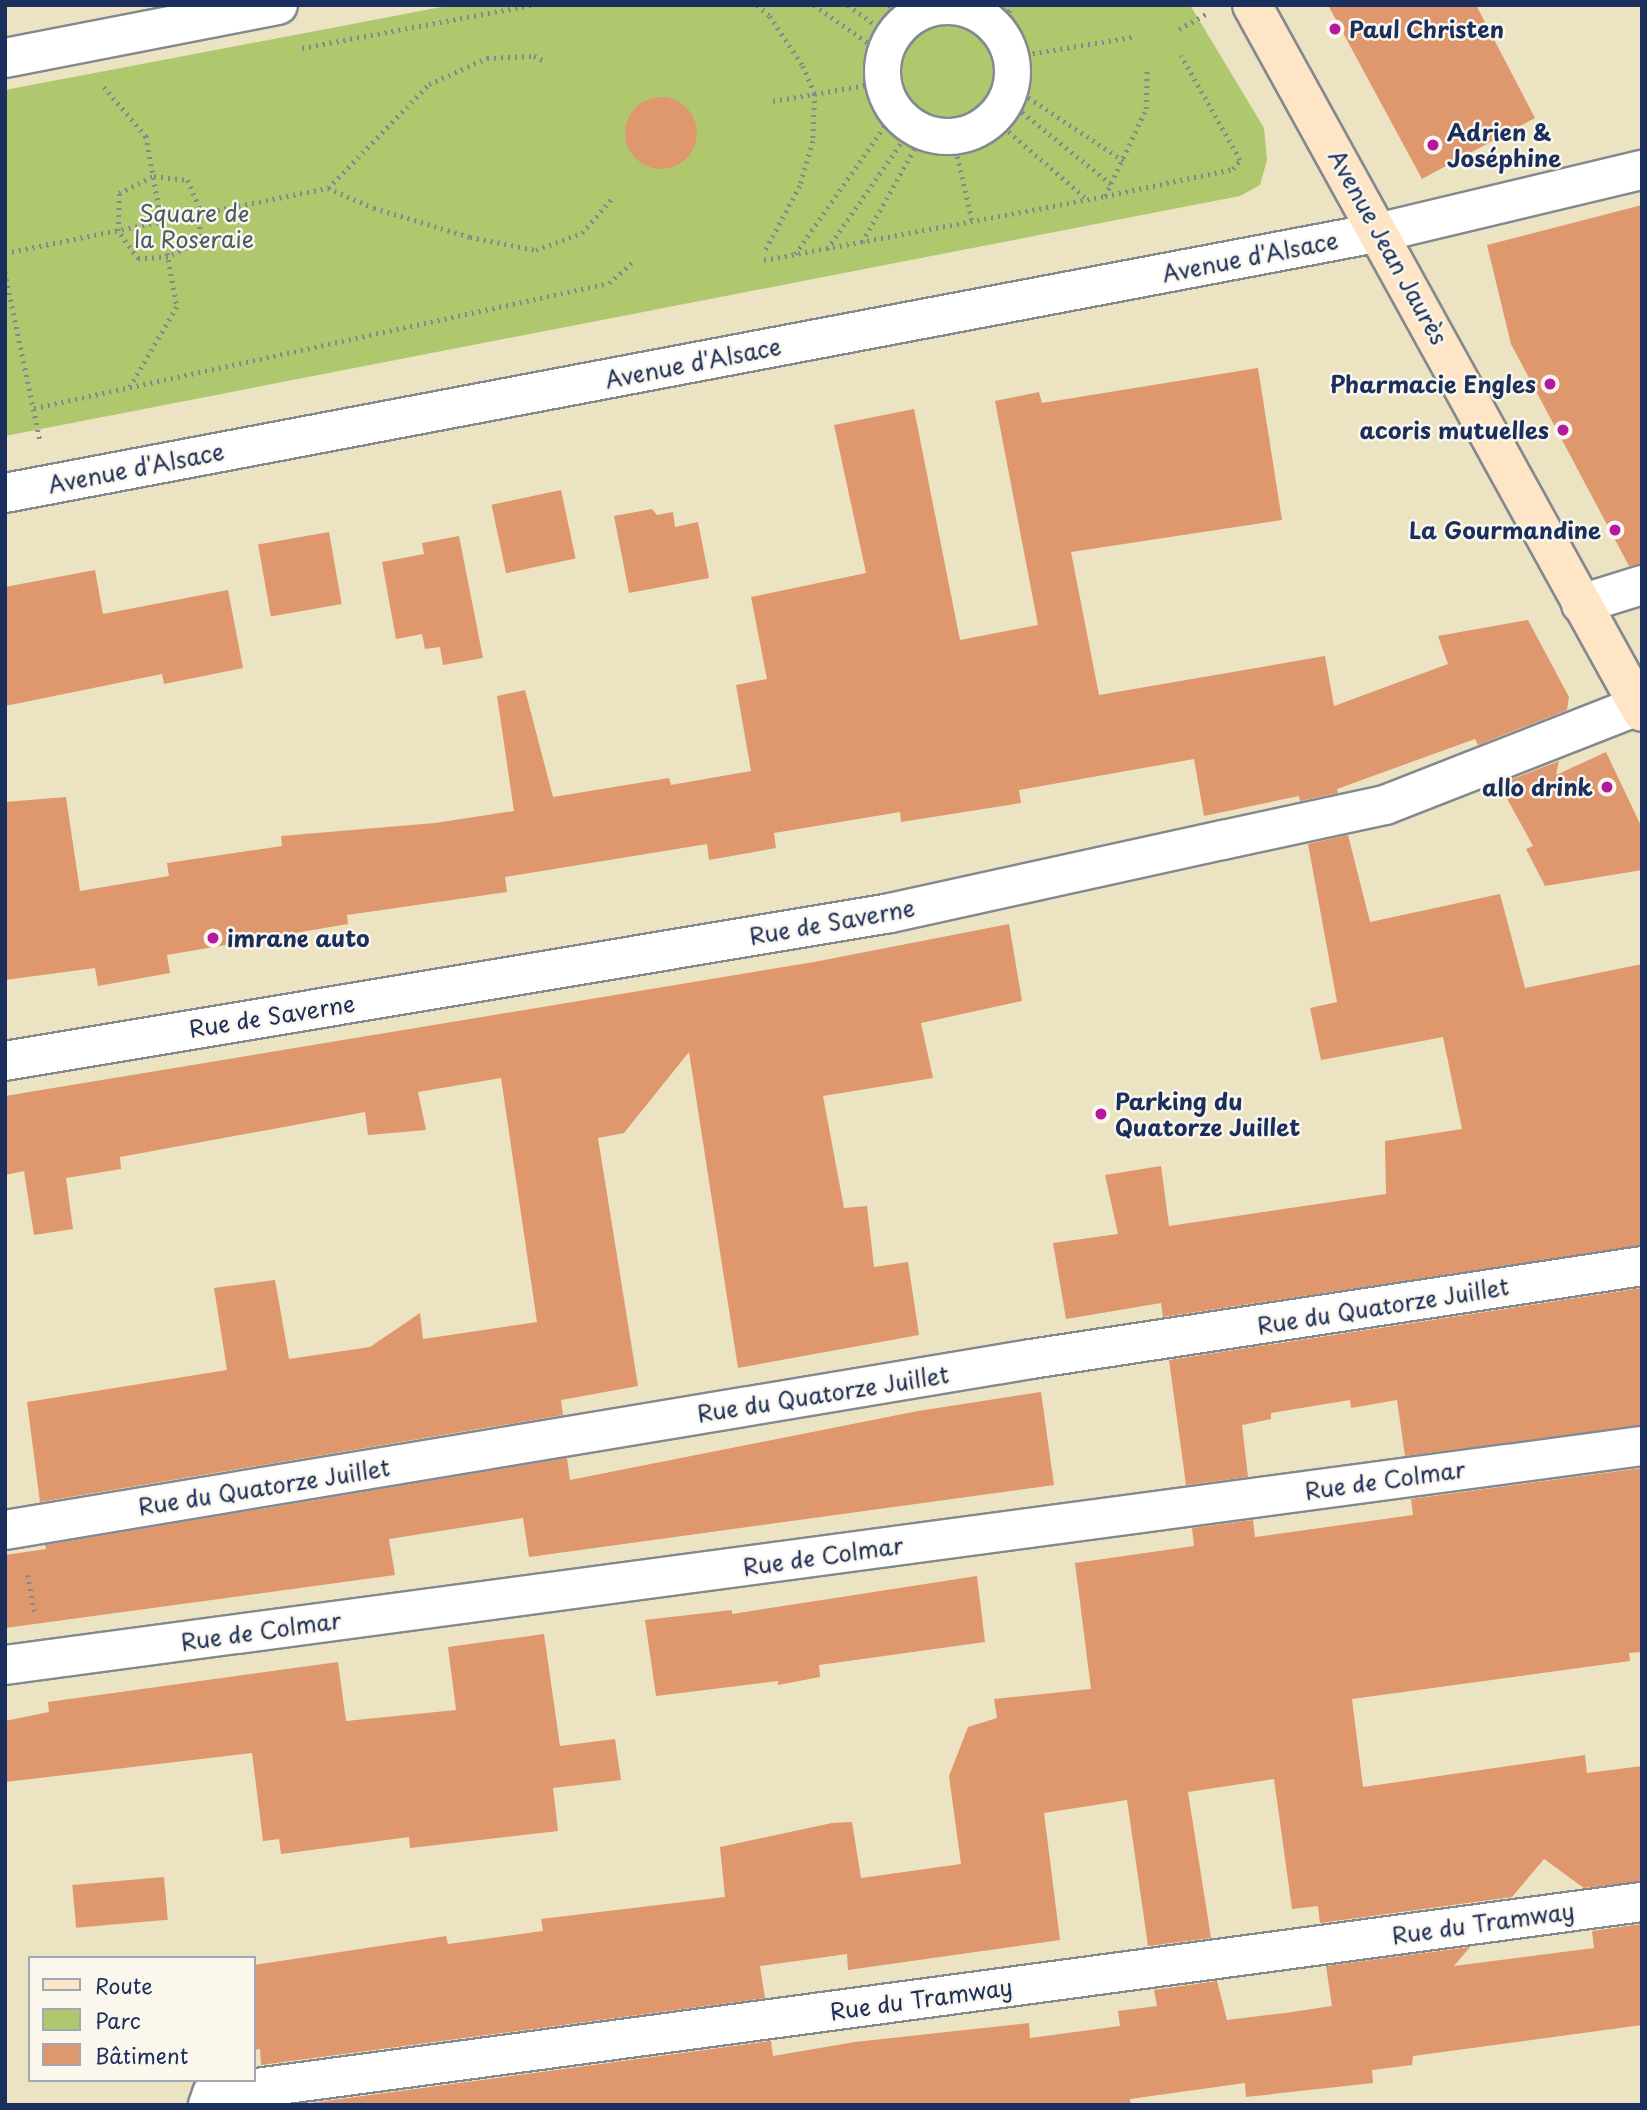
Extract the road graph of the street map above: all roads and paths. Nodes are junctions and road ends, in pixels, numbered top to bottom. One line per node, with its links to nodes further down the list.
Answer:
1 (278, 5): 11 (street)
2 (757, 5): 15 (path)
3 (814, 5): 9 (path)
4 (848, 5): 9 (path)
5 (1252, 5): 29 (main road, Avenue Jean Jaurès)
6 (1210, 11): 7 (path)
7 (1179, 30)
8 (1132, 37): 9 (path)
9 (949, 55): 15 (path); 17 (path); 20 (path); 24 (path); 27 (path); 30 (path); 31 (path); 34 (path)
10 (1181, 56): 22 (path)
11 (5, 58)
12 (545, 61): 21 (path)
13 (1147, 67): 17 (path)
14 (103, 86): 19 (path)
15 (815, 94): 16 (path); 33 (path)
16 (773, 101)
17 (1124, 161): 20 (path)
18 (1642, 170): 29 (street, Avenue d'Alsace)
19 (153, 176): 25 (path); 26 (path); 28 (path)
20 (1111, 184): 22 (path)
21 (328, 188): 23 (path); 25 (path)
22 (1105, 196): 24 (path)
23 (613, 197)
24 (1087, 199): 27 (path)
25 (201, 214): 26 (path); 35 (path)
26 (162, 220): 28 (path); 35 (path)
27 (972, 221): 30 (path)
28 (118, 231): 32 (path); 35 (path)
29 (1381, 232): 41 (street, Avenue d'Alsace); 44 (main road, Avenue Jean Jaurès)
30 (861, 243): 31 (path)
31 (827, 249): 34 (path)
32 (5, 253)
33 (764, 253)
34 (794, 254): 36 (path)
35 (168, 257): 39 (path)
36 (764, 260)
37 (633, 262): 39 (path)
38 (5, 272): 40 (path)
39 (130, 388): 40 (path)
40 (34, 408): 41 (path)
41 (50, 485): 42 (street, Avenue d'Alsace)
42 (5, 494)
43 (1642, 585): 44 (street)
44 (1581, 604): 45 (main road, Avenue Jean Jaurès)
45 (1640, 709): 46 (street, Rue de Saverne)
46 (5, 1060)
47 (1642, 1266): 49 (street, Rue du Quatorze Juillet)
48 (1642, 1446): 50 (street, Rue de Colmar)
49 (13, 1529): 50 (path)
50 (43, 1660): 51 (street, Rue de Colmar)
51 (5, 1665)
52 (1642, 1902): 53 (street, Rue du Tramway)
53 (208, 2105)

